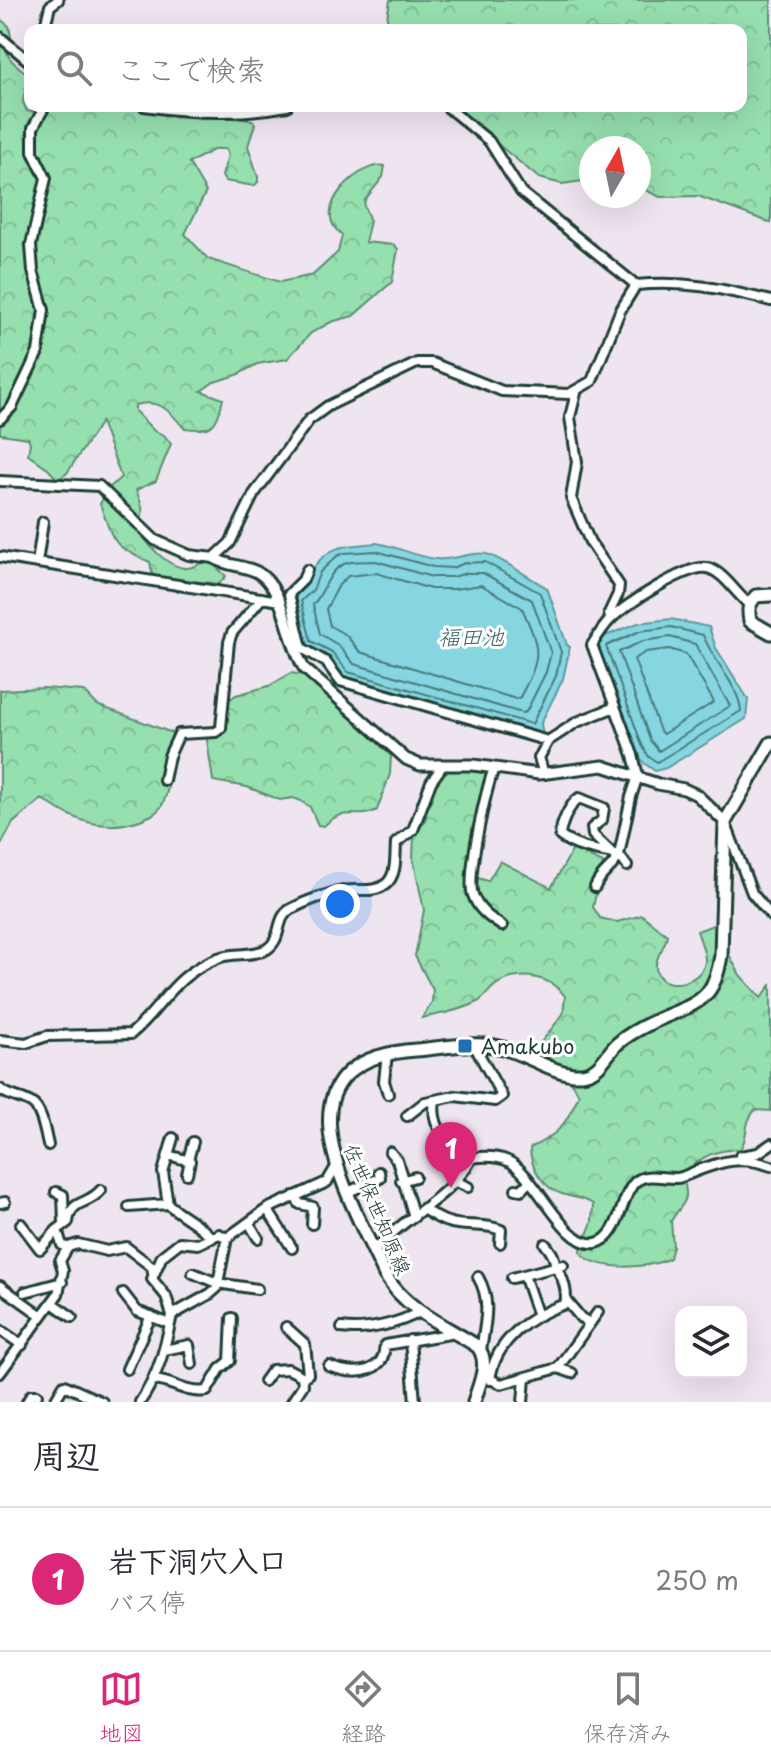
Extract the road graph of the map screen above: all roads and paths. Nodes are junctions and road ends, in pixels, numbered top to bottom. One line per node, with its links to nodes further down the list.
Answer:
1 (58, 0): 2 (street)
2 (46, 24)
3 (0, 37): 4 (street)
4 (24, 57)
5 (42, 112): 10 (street)
6 (453, 112): 7 (street)
7 (636, 285): 8 (street); 9 (street)
8 (771, 301)
9 (576, 393): 14 (street); 21 (street)
10 (0, 419)
11 (0, 481): 14 (street)
12 (43, 522): 15 (street)
13 (0, 557): 15 (street)
14 (214, 558): 19 (street)
15 (37, 563): 18 (street)
16 (307, 570): 24 (street)
17 (771, 595): 20 (main road)
18 (262, 598): 19 (street); 30 (street)
19 (280, 601): 26 (street)
20 (749, 604): 21 (street); 22 (main road)
21 (610, 619): 23 (street)
22 (771, 633)
23 (615, 707): 24 (street); 29 (street)
24 (548, 741): 28 (street)
25 (771, 743): 31 (main road, 佐世保世知原線)
26 (443, 765): 27 (street); 37 (street)
27 (494, 768): 28 (street); 36 (street)
28 (544, 774): 29 (street)
29 (638, 776): 31 (street); 32 (street)
30 (164, 780)
31 (725, 822): 35 (street); 38 (main road, 佐世保世知原線)
32 (616, 854): 32 (street); 33 (street); 34 (street)
33 (627, 866)
34 (595, 887)
35 (771, 916)
36 (502, 926)
37 (0, 1040)
38 (474, 1045): 39 (main road, 佐世保世知原線); 42 (street)
39 (387, 1054): 41 (street); 53 (main road, 佐世保世知原線)
40 (0, 1089): 47 (street)
41 (388, 1094)
42 (435, 1100): 43 (street); 50 (street)
43 (407, 1116)
44 (173, 1138): 49 (street)
45 (193, 1142): 52 (street)
46 (771, 1144): 51 (street)
47 (48, 1145)
48 (390, 1152): 58 (street)
49 (168, 1155): 52 (street); 67 (street)
50 (472, 1158): 59 (street); 60 (street)
51 (731, 1159): 54 (street); 60 (street)
52 (188, 1160): 56 (street)
53 (337, 1165): 65 (main road, 佐世保世知原線); 66 (street)
54 (771, 1166)
55 (379, 1172): 65 (street)
56 (187, 1174)
57 (415, 1177): 58 (street)
58 (401, 1181): 71 (street)
59 (454, 1181): 61 (street); 70 (street)
60 (530, 1181): 62 (street)
61 (468, 1187)
62 (516, 1189)
63 (101, 1190): 75 (street)
64 (56, 1192): 75 (street)
65 (348, 1192): 83 (main road, 佐世保世知原線)
66 (294, 1196): 69 (street); 74 (street)
67 (168, 1204): 68 (street); 76 (street)
68 (129, 1207)
69 (267, 1209): 72 (street); 82 (street)
70 (424, 1210): 71 (street); 79 (street)
71 (414, 1217): 83 (street)
72 (249, 1223): 77 (street); 78 (street)
73 (21, 1224): 75 (street)
74 (312, 1224)
75 (61, 1227): 81 (street)
76 (212, 1238): 77 (street); 85 (street)
77 (227, 1238): 91 (street)
78 (258, 1238)
79 (500, 1243)
80 (545, 1244): 84 (street)
81 (68, 1248): 85 (street); 90 (street)
82 (292, 1248)
83 (374, 1252): 98 (main road, 佐世保世知原線)
84 (559, 1266): 87 (street); 96 (street)
85 (153, 1273): 105 (street)
86 (193, 1273): 91 (street)
87 (524, 1275): 89 (street); 100 (street)
88 (478, 1277): 114 (street)
89 (512, 1278)
90 (62, 1282): 94 (street); 97 (street)
91 (217, 1283): 93 (street); 105 (street)
92 (0, 1286): 101 (street)
93 (257, 1289)
94 (25, 1292)
95 (123, 1293): 102 (street)
96 (566, 1300): 100 (street); 106 (street)
97 (52, 1303): 101 (street); 103 (street)
98 (421, 1311): 108 (street); 110 (main road, 佐世保世知原線)
99 (598, 1312): 106 (street)
100 (537, 1313): 121 (street)
101 (42, 1316): 112 (street)
102 (151, 1316): 105 (street); 118 (street)
103 (72, 1317)
104 (232, 1318): 124 (street)
105 (171, 1319): 113 (street)
106 (590, 1323): 117 (street)
107 (286, 1327): 122 (street)
108 (342, 1328)
109 (0, 1330): 112 (street)
110 (455, 1332): 111 (street); 114 (main road, 佐世保世知原線)
111 (410, 1340): 116 (street); 132 (street)
112 (22, 1345): 119 (street)
113 (164, 1350): 115 (street); 124 (street)
114 (481, 1350): 121 (main road)
115 (192, 1364)
116 (329, 1366)
117 (558, 1368): 120 (street); 123 (street)
118 (127, 1369)
119 (0, 1373)
120 (572, 1373)
121 (486, 1377): 123 (street); 133 (main road)
122 (302, 1378): 125 (street); 131 (street)
123 (525, 1378): 134 (street)
124 (154, 1380): 130 (street)
125 (264, 1381)
126 (37, 1395): 127 (street)
127 (27, 1402)
128 (54, 1402): 129 (street)
129 (102, 1402)
130 (140, 1402)
131 (292, 1402)
132 (415, 1402)
133 (474, 1402)
134 (523, 1402)

